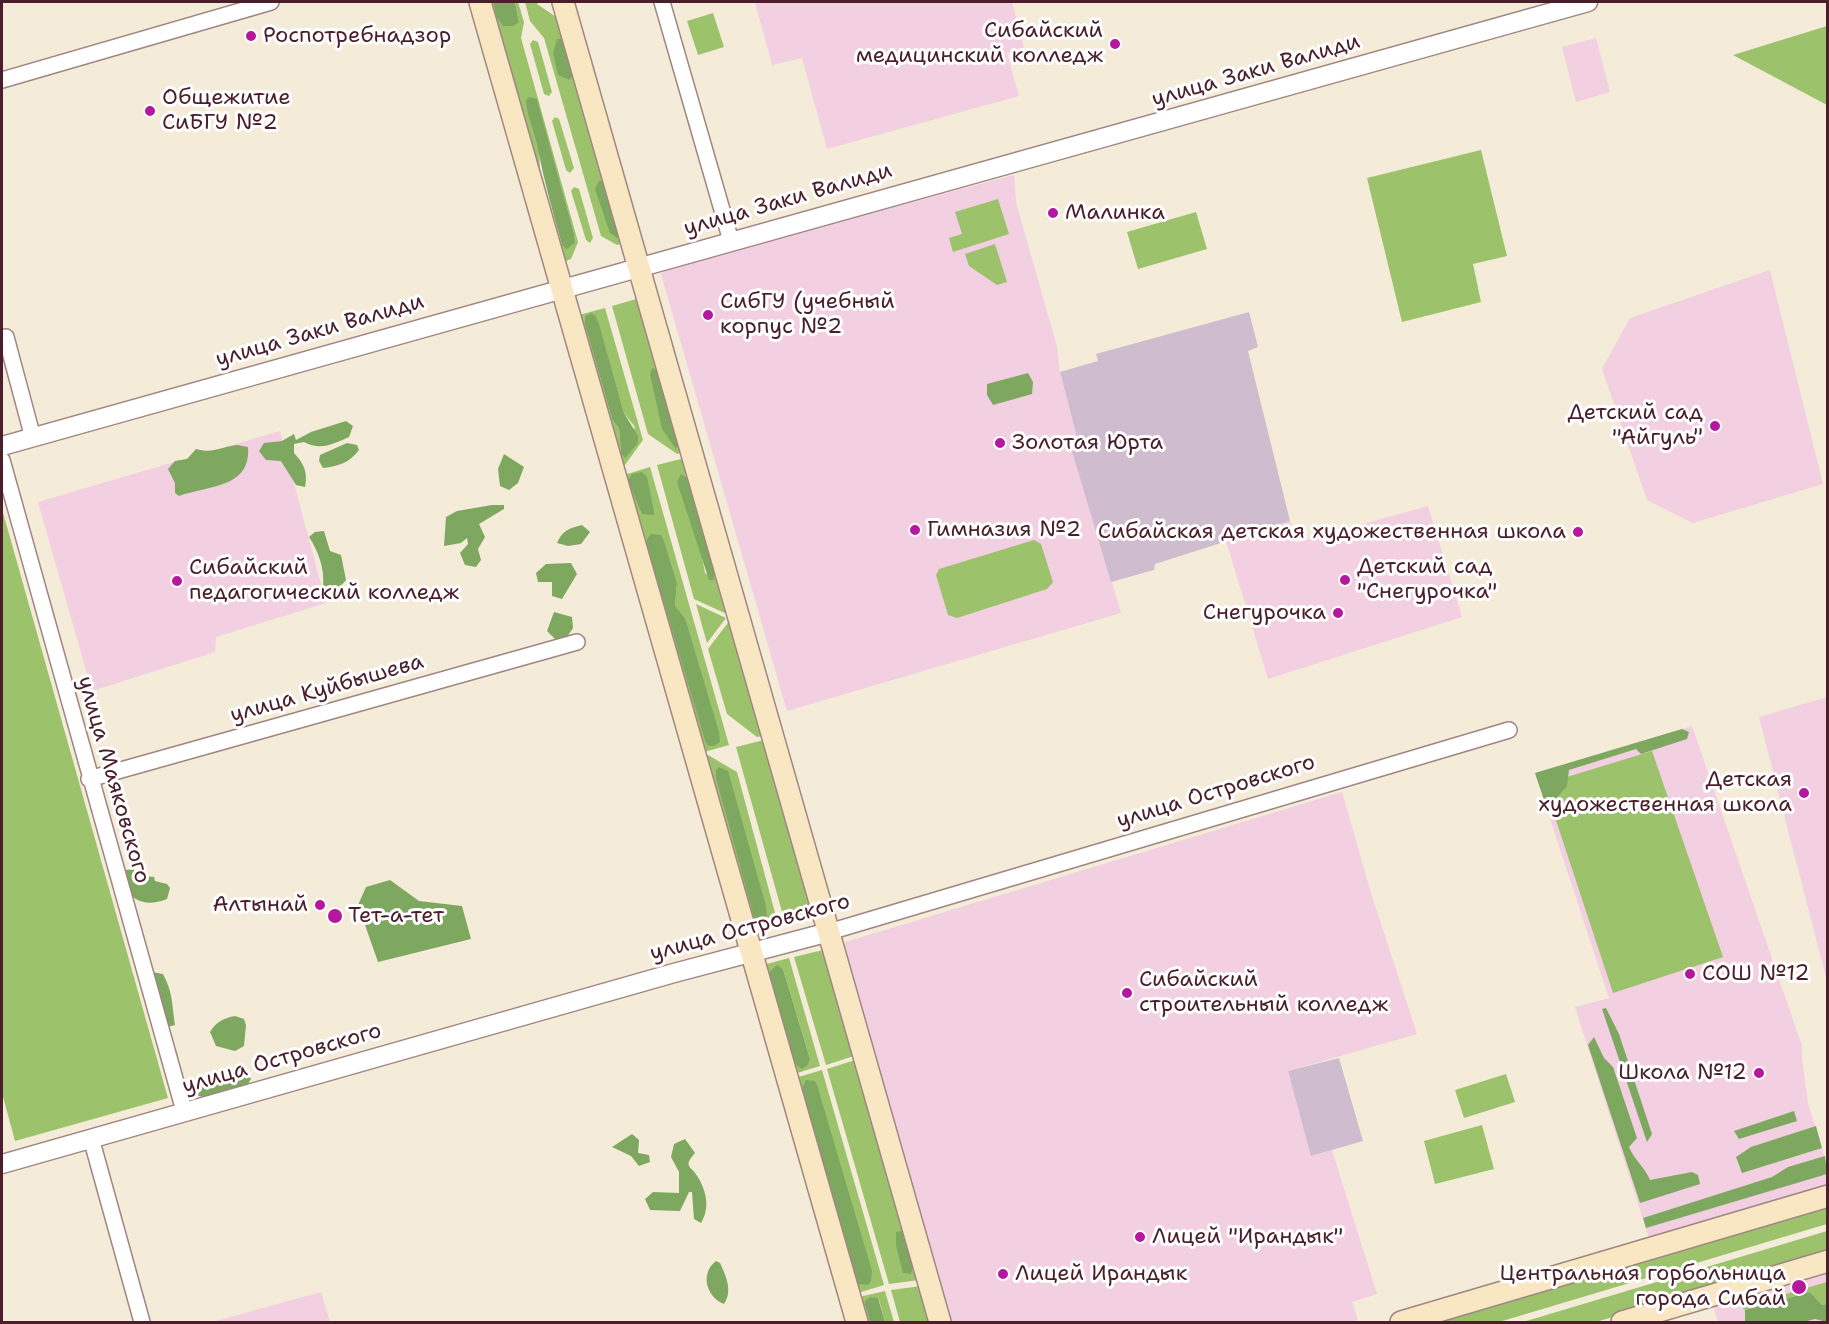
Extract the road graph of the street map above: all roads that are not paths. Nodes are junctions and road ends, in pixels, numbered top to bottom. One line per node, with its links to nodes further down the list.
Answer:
1 (271, 2): 6 (street)
2 (480, 2): 9 (main road)
3 (563, 2): 8 (main road)
4 (662, 2): 7 (street)
5 (1588, 2): 7 (street, улица Заки Валиди)
6 (2, 80)
7 (731, 241): 8 (street, улица Заки Валиди)
8 (639, 267): 9 (street, улица Заки Валиди); 17 (main road)
9 (562, 288): 11 (street, улица Заки Валиди); 18 (main road)
10 (2, 338): 11 (street)
11 (33, 438): 12 (street, улица Заки Валиди)
12 (2, 446)
13 (2, 460): 16 (street, улица Маяковского)
14 (577, 642): 16 (street, улица Куйбышева)
15 (1509, 730): 17 (street, улица Островского)
16 (89, 779): 19 (street, улица Маяковского)
17 (829, 932): 18 (street, улица Островского); 26 (main road)
18 (751, 951): 19 (street, улица Островского); 25 (main road)
19 (184, 1111): 20 (street, улица Островского)
20 (91, 1138): 21 (street, улица Островского); 24 (street)
21 (2, 1162)
22 (1827, 1196): 27 (main road)
23 (1827, 1261): 28 (main road)
24 (142, 1323)
25 (857, 1323)
26 (940, 1323)
27 (1401, 1323)
28 (1622, 1323)

